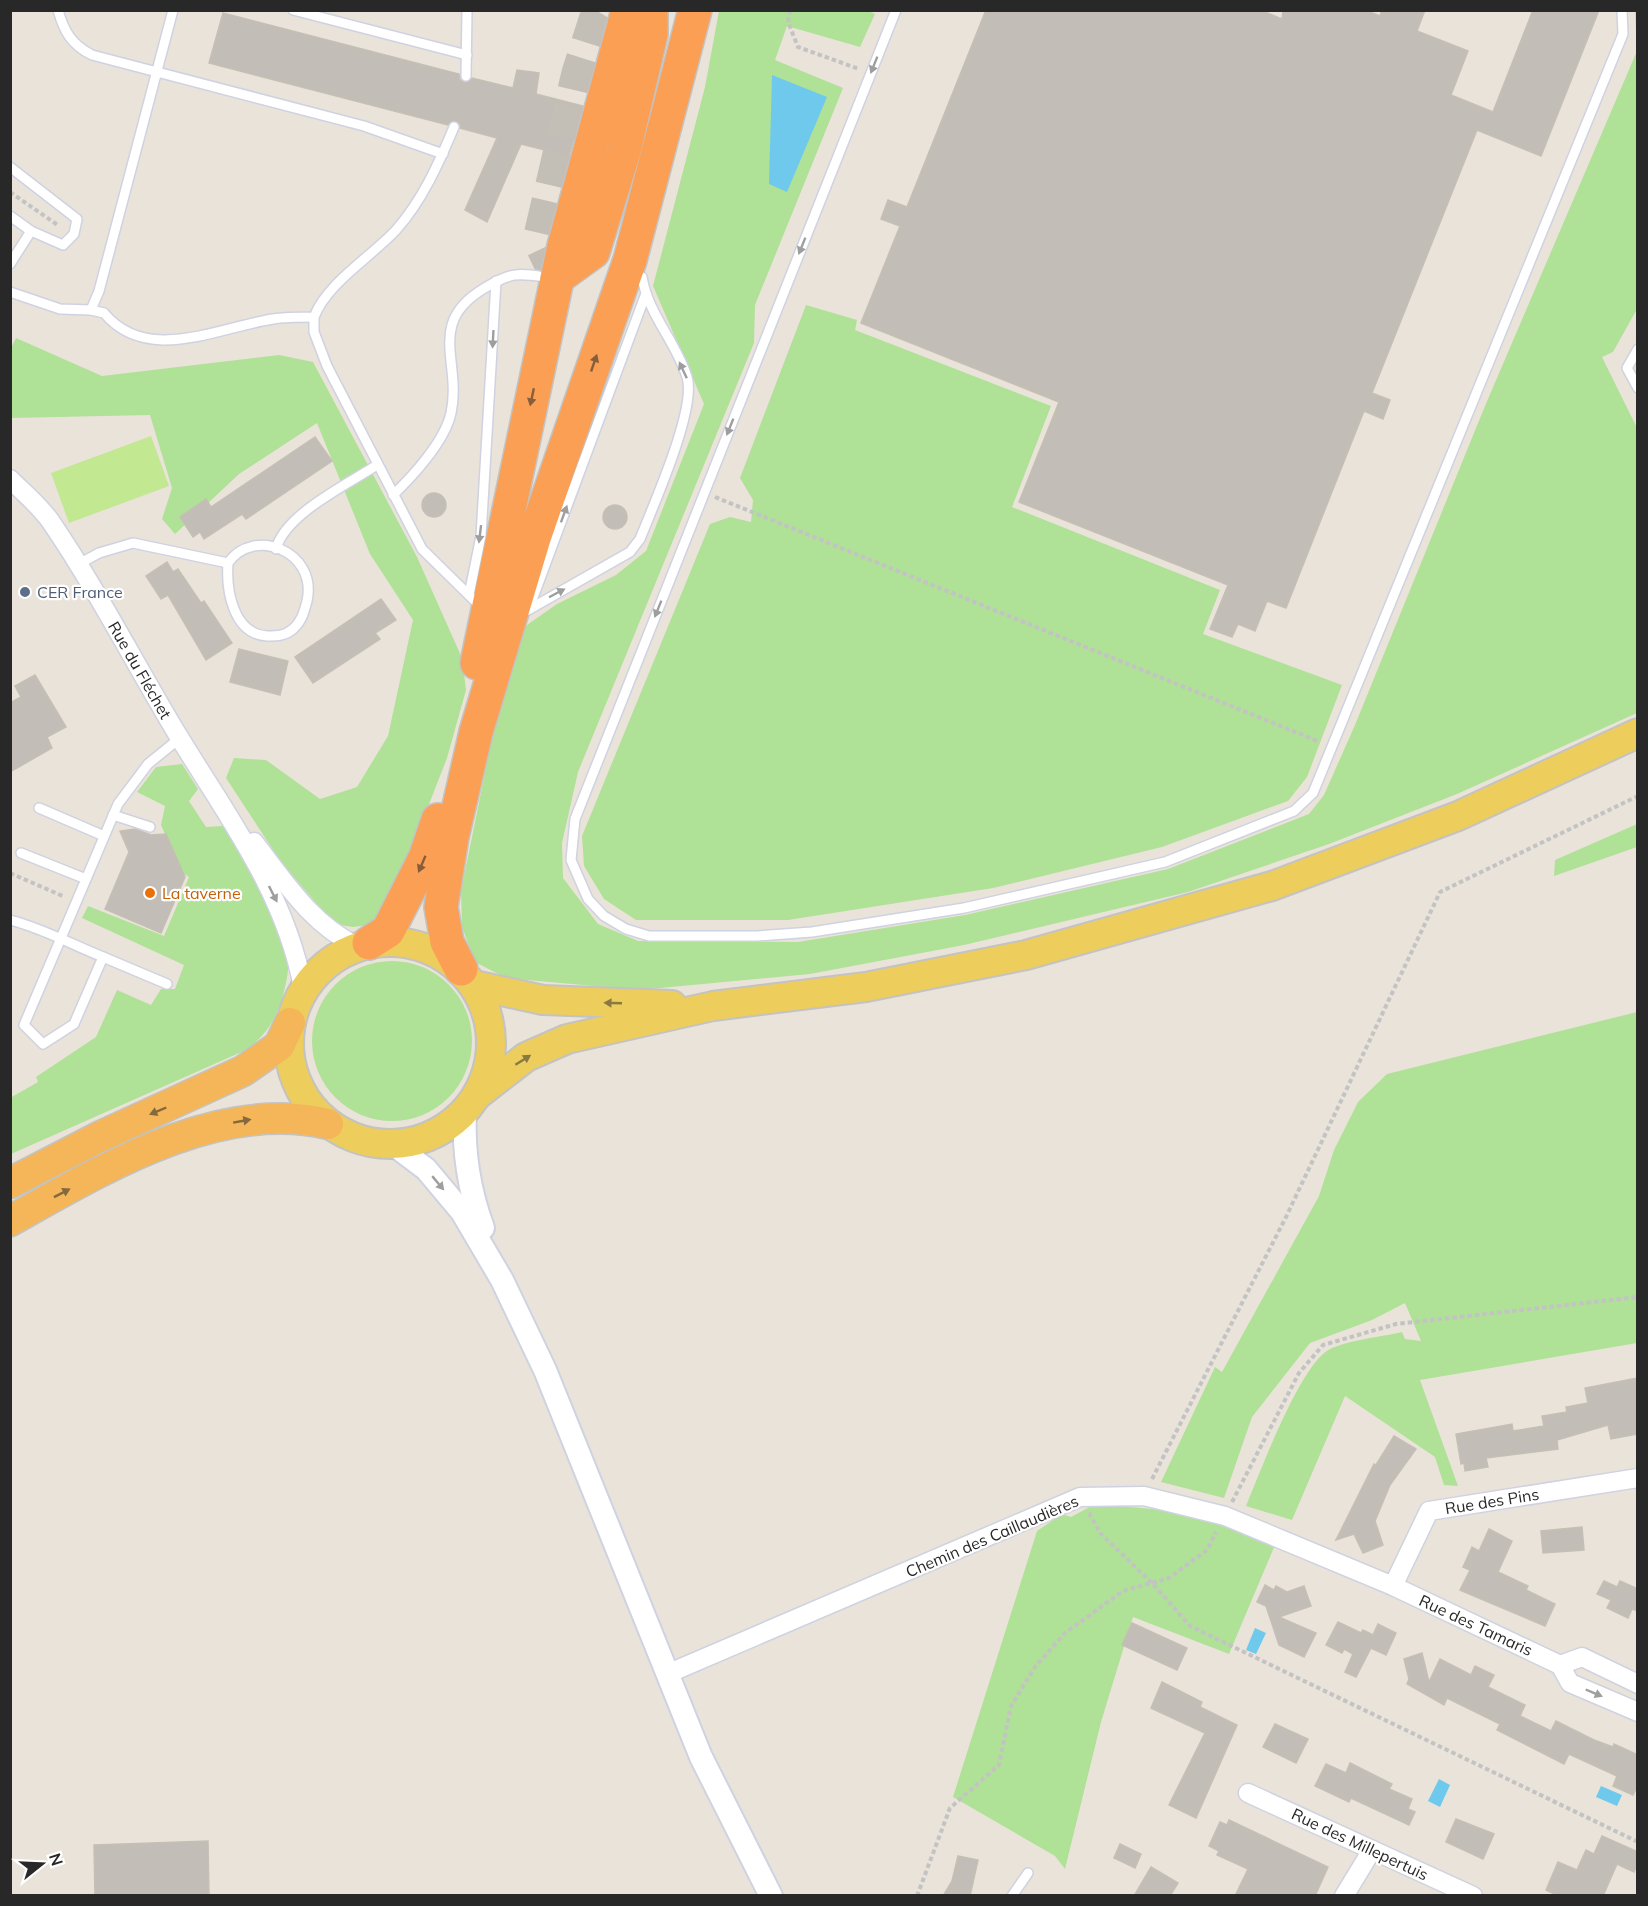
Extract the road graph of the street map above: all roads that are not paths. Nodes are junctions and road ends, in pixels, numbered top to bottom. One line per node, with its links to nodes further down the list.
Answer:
1 (58, 10): 15 (lane)
2 (173, 10): 15 (lane)
3 (293, 10): 14 (lane)
4 (467, 10): 14 (lane)
5 (616, 10): 23 (highway)
6 (628, 10): 23 (highway)
7 (640, 10): 23 (highway)
8 (651, 10): 23 (highway)
9 (684, 10): 25 (highway)
10 (695, 10): 25 (highway)
11 (704, 10): 25 (highway)
12 (896, 10): 13 (lane, one-way to 13)
13 (1622, 10)
14 (467, 55): 16 (lane)
15 (156, 74): 18 (lane); 27 (lane)
16 (466, 76)
17 (454, 126): 18 (lane)
18 (443, 154): 28 (lane)
19 (10, 167): 21 (lane)
20 (10, 216): 21 (lane)
21 (31, 231): 22 (lane)
22 (10, 264)
23 (557, 278): 24 (lane); 37 (highway, one-way to 37)
24 (496, 281): 33 (lane); 37 (lane, one-way to 37)
25 (635, 288): 37 (highway, one-way to 25); 37 (lane, one-way to 25)
26 (10, 292): 27 (lane)
27 (91, 310): 28 (lane)
28 (315, 317): 31 (lane)
29 (1638, 349): 30 (lane)
30 (1638, 388)
31 (377, 465): 33 (lane); 34 (lane)
32 (10, 479): 36 (street, Rue du Fléchet)
33 (393, 495): 37 (lane)
34 (276, 549): 35 (lane); 35 (lane)
35 (228, 563): 36 (lane)
36 (77, 565): 39 (street, Rue du Fléchet)
37 (498, 610): 49 (highway, one-way to 49); 51 (highway)
38 (1638, 734): 54 (main road)
39 (180, 738): 40 (street, Rue du Fléchet); 42 (lane)
40 (224, 806): 49 (street, Rue du Fléchet); 53 (street, Rue du Fléchet, one-way to 53)
41 (39, 808): 44 (lane)
42 (113, 816): 43 (lane); 44 (lane)
43 (150, 827)
44 (104, 836): 46 (lane)
45 (21, 853): 46 (lane)
46 (86, 879): 48 (lane)
47 (10, 920): 48 (lane)
48 (60, 940): 50 (lane); 50 (lane)
49 (363, 945): 51 (main road); 53 (main road)
50 (103, 957): 52 (lane)
51 (468, 977): 54 (main road, one-way to 51); 56 (main road)
52 (167, 984)
53 (303, 988): 55 (main road)
54 (713, 1006): 56 (main road, one-way to 54)
55 (290, 1023): 57 (main road); 59 (highway, one-way to 59)
56 (471, 1104): 58 (main road); 61 (street)
57 (328, 1124): 58 (main road); 60 (highway, one-way to 57)
58 (394, 1145): 61 (street, one-way to 61)
59 (10, 1183)
60 (10, 1221)
61 (502, 1280): 65 (street)
62 (1638, 1478): 63 (street, Rue des Pins)
63 (1393, 1586): 64 (street, Rue des Tamaris); 65 (street, Chemin des Caillaudières)
64 (1560, 1665): 66 (street); 67 (street, Rue des Tamaris, one-way to 67)
65 (667, 1674): 71 (street)
66 (1638, 1684)
67 (1638, 1712)
68 (1248, 1793): 69 (street, Rue des Millepertuis)
69 (1372, 1850): 73 (street); 74 (street, Rue des Millepertuis)
70 (1028, 1873): 72 (lane)
71 (771, 1896)
72 (1012, 1896)
73 (1344, 1896)
74 (1473, 1896)

